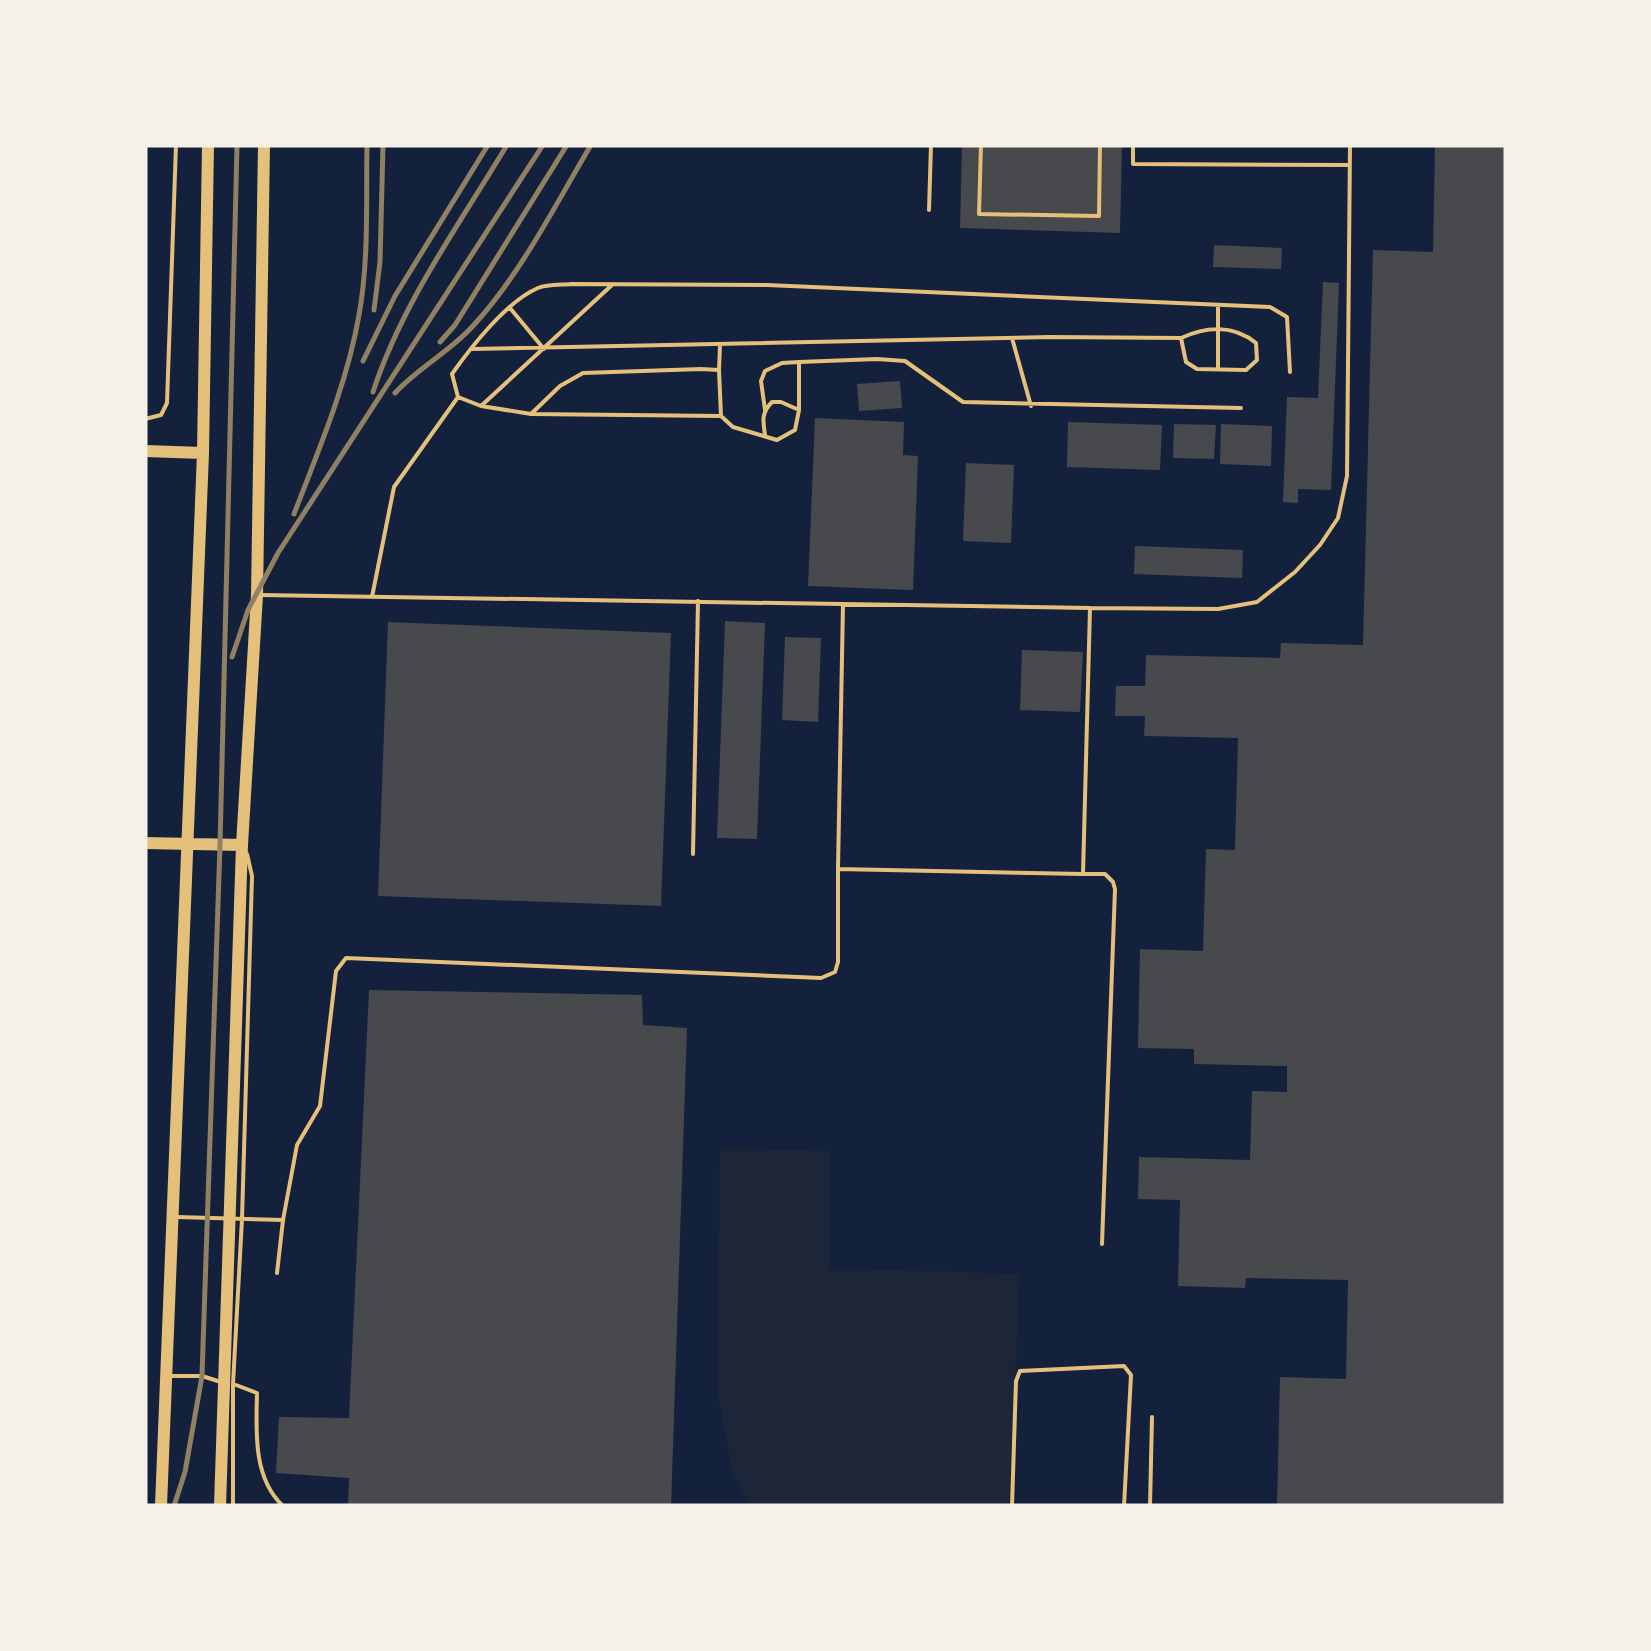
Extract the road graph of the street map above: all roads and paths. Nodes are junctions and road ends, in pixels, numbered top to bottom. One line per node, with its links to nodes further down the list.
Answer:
1 (176, 145): 32 (lane)
2 (208, 145): 35 (main road)
3 (264, 145): 36 (main road)
4 (930, 145): 10 (lane)
5 (981, 145): 6 (lane)
6 (1100, 145)
7 (1133, 145): 9 (lane)
8 (1350, 145): 9 (lane)
9 (1350, 165): 40 (lane)
10 (929, 210)
11 (612, 284): 12 (lane); 13 (lane); 19 (lane)
12 (1218, 306): 14 (lane); 23 (lane)
13 (510, 308): 18 (lane); 19 (lane)
14 (1220, 330): 16 (lane); 21 (lane); 21 (lane)
15 (1012, 338): 16 (lane); 17 (lane); 26 (lane)
16 (1181, 338): 21 (lane)
17 (720, 345): 19 (lane); 22 (lane)
18 (470, 349): 19 (lane); 24 (lane)
19 (544, 349): 25 (lane)
20 (799, 362): 26 (lane); 28 (lane); 29 (lane)
21 (1218, 367)
22 (719, 370): 30 (lane); 31 (lane)
23 (1290, 372)
24 (458, 397): 25 (lane); 37 (lane)
25 (481, 406): 30 (lane)
26 (1030, 406): 27 (lane)
27 (1241, 408)
28 (765, 410): 29 (lane); 33 (lane)
29 (799, 410): 33 (lane)
30 (532, 414): 31 (lane)
31 (721, 416): 33 (lane)
32 (145, 419)
33 (765, 435)
34 (145, 451): 35 (main road)
35 (203, 453): 42 (main road)
36 (256, 596): 37 (lane); 43 (main road)
37 (372, 596): 38 (lane)
38 (698, 601): 39 (lane); 44 (lane)
39 (843, 603): 40 (lane); 45 (lane)
40 (1090, 608): 46 (lane)
41 (145, 843): 42 (main road)
42 (186, 844): 43 (main road); 47 (main road)
43 (242, 845): 48 (main road)
44 (693, 854)
45 (838, 869): 46 (lane); 49 (lane)
46 (1083, 874): 50 (lane)
47 (173, 1217): 48 (lane); 52 (main road)
48 (236, 1218): 49 (lane); 53 (main road)
49 (283, 1220): 51 (lane)
50 (1102, 1244)
51 (277, 1273)
52 (167, 1376): 53 (lane); 55 (main road)
53 (228, 1383): 56 (main road); 57 (lane); 58 (lane)
54 (1152, 1417): 61 (lane)
55 (161, 1506)
56 (220, 1506)
57 (234, 1506)
58 (283, 1506)
59 (1012, 1506): 60 (lane)
60 (1124, 1506)
61 (1150, 1506)

